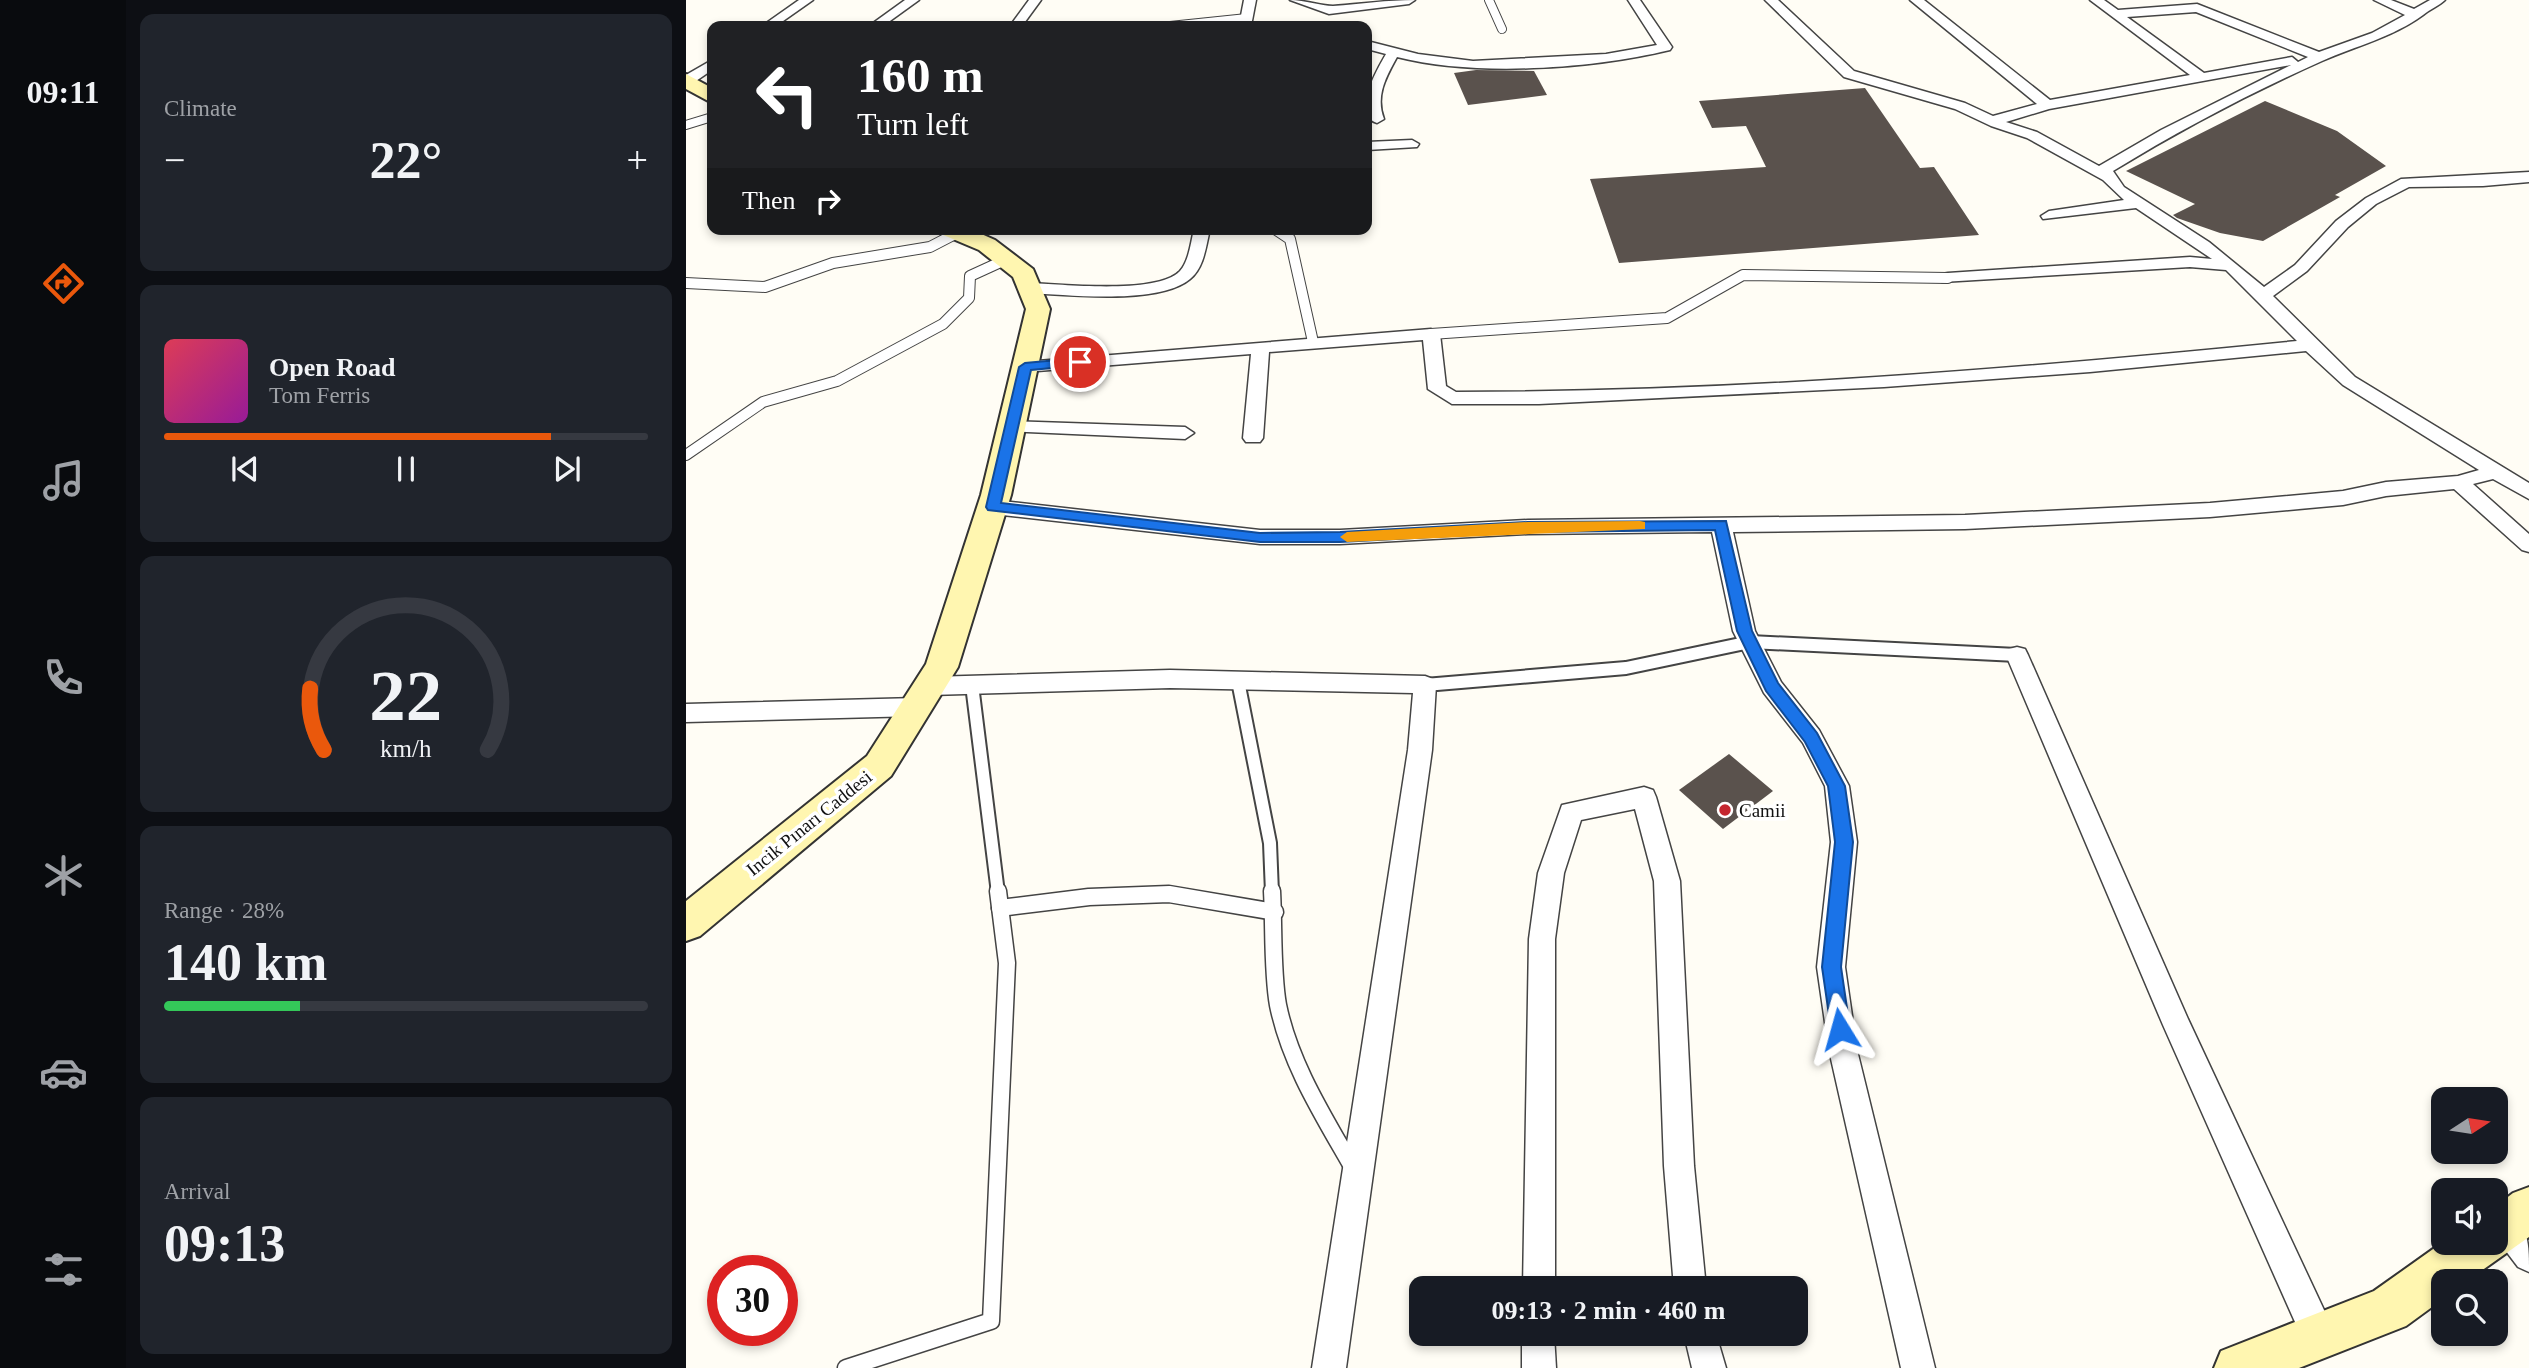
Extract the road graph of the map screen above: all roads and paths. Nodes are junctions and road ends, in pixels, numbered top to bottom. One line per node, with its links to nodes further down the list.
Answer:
1 (807, 0): 17 (street)
2 (913, 0): 18 (street)
3 (1035, 0): 19 (street)
4 (1250, 0): 20 (street)
5 (1296, 0): 14 (street)
6 (1409, 0): 14 (street)
7 (1489, 0): 22 (lane)
8 (1634, 0): 24 (street)
9 (1772, 0): 33 (street)
10 (1916, 0): 30 (street)
11 (2096, 0): 15 (street)
12 (2380, 0): 16 (street)
13 (2438, 0): 16 (street)
14 (1329, 10): 21 (street)
15 (2115, 14): 25 (street); 27 (street)
16 (2416, 15): 25 (street)
17 (776, 21)
18 (882, 21)
19 (1020, 21)
20 (1246, 21)
21 (1338, 21)
22 (1502, 29)
23 (1372, 46): 24 (street)
24 (1393, 52): 32 (street)
25 (2319, 57): 27 (street); 37 (street)
26 (707, 67): 28 (street)
27 (2200, 76): 30 (street)
28 (687, 80): 29 (main road)
29 (707, 94)
30 (2047, 105): 33 (street)
31 (707, 119): 34 (lane)
32 (1377, 119)
33 (1992, 121): 37 (street)
34 (686, 125)
35 (1412, 144): 36 (street)
36 (1372, 146)
37 (2108, 177): 39 (street)
38 (2529, 177): 50 (street)
39 (2137, 203): 40 (street); 46 (street)
40 (2049, 216)
41 (947, 235): 48 (lane)
42 (963, 235): 45 (main road)
43 (1200, 235): 49 (street)
44 (1284, 235): 52 (lane)
45 (1005, 260): 49 (main road); 59 (lane)
46 (2229, 265): 47 (street); 50 (street)
47 (1948, 278): 51 (lane)
48 (686, 283)
49 (1030, 288): 55 (main road, Incik Pınarı Caddesi)
50 (2263, 296): 53 (street)
51 (1431, 334): 52 (street); 53 (street)
52 (1313, 342): 54 (street)
53 (2311, 345): 60 (street)
54 (1261, 346): 55 (street); 58 (street)
55 (1025, 367): 56 (main road, Incik Pınarı Caddesi)
56 (1012, 426): 57 (street); 63 (main road, Incik Pınarı Caddesi)
57 (1185, 433)
58 (1253, 438)
59 (686, 455)
60 (2497, 471): 61 (street); 62 (street)
61 (2458, 482): 64 (street); 65 (street)
62 (2528, 490)
63 (993, 507): 64 (street); 71 (main road, Incik Pınarı Caddesi)
64 (1721, 525): 66 (street)
65 (2529, 545)
66 (1750, 642): 67 (lane); 70 (lane); 87 (street)
67 (2017, 655): 80 (street)
68 (1238, 681): 69 (street); 70 (street); 74 (lane)
69 (972, 685): 71 (street); 73 (lane)
70 (1425, 685): 76 (street)
71 (923, 696): 72 (street); 75 (main road, Incik Pınarı Caddesi)
72 (686, 713)
73 (1000, 908): 74 (lane); 83 (lane)
74 (1275, 912): 76 (lane)
75 (686, 924)
76 (1357, 1175): 84 (street)
77 (2509, 1234): 80 (main road)
78 (1539, 1276): 79 (street)
79 (1688, 1276)
80 (2319, 1336): 88 (main road)
81 (1538, 1346): 85 (street)
82 (1703, 1346): 86 (street)
83 (846, 1368)
84 (1329, 1368)
85 (1539, 1368)
86 (1709, 1368)
87 (1918, 1368)
88 (2238, 1368)

